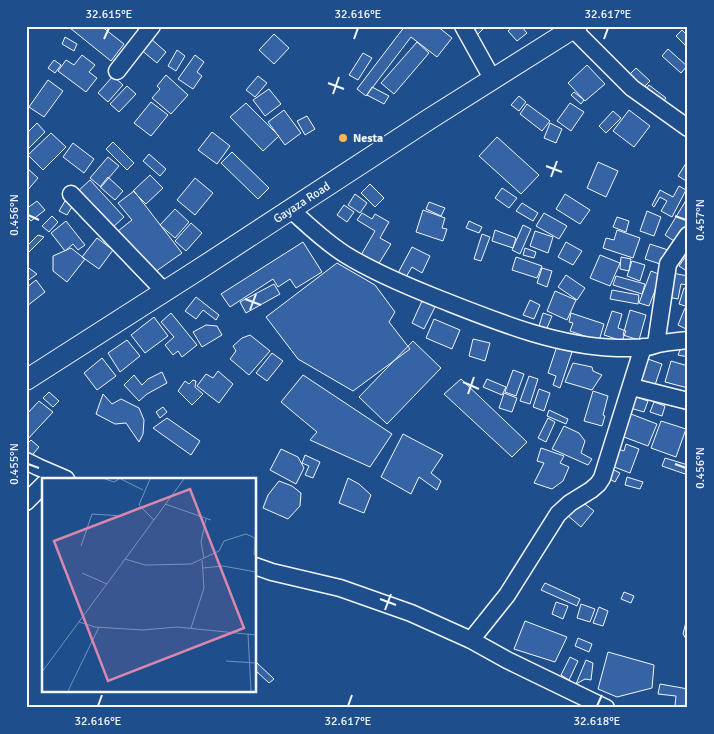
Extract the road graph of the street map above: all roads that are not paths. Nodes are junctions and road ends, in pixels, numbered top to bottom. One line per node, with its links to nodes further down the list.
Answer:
1 (152, 26): 4 (street)
2 (462, 26): 5 (street)
3 (575, 28): 5 (main road, Gayaza Road); 6 (street)
4 (117, 71)
5 (493, 80): 8 (main road, Gayaza Road)
6 (688, 128)
7 (70, 194): 10 (street)
8 (290, 209): 10 (main road, Gayaza Road); 12 (street)
9 (688, 236): 12 (street)
10 (164, 291): 13 (main road, Gayaza Road)
11 (688, 340): 12 (street)
12 (650, 346): 14 (street)
13 (26, 380)
14 (632, 387): 15 (street); 21 (street)
15 (688, 401)
16 (26, 461): 17 (street)
17 (52, 478)
18 (42, 488): 19 (street)
19 (26, 502)
20 (256, 566): 21 (street)
21 (471, 640): 22 (street)
22 (606, 708)

